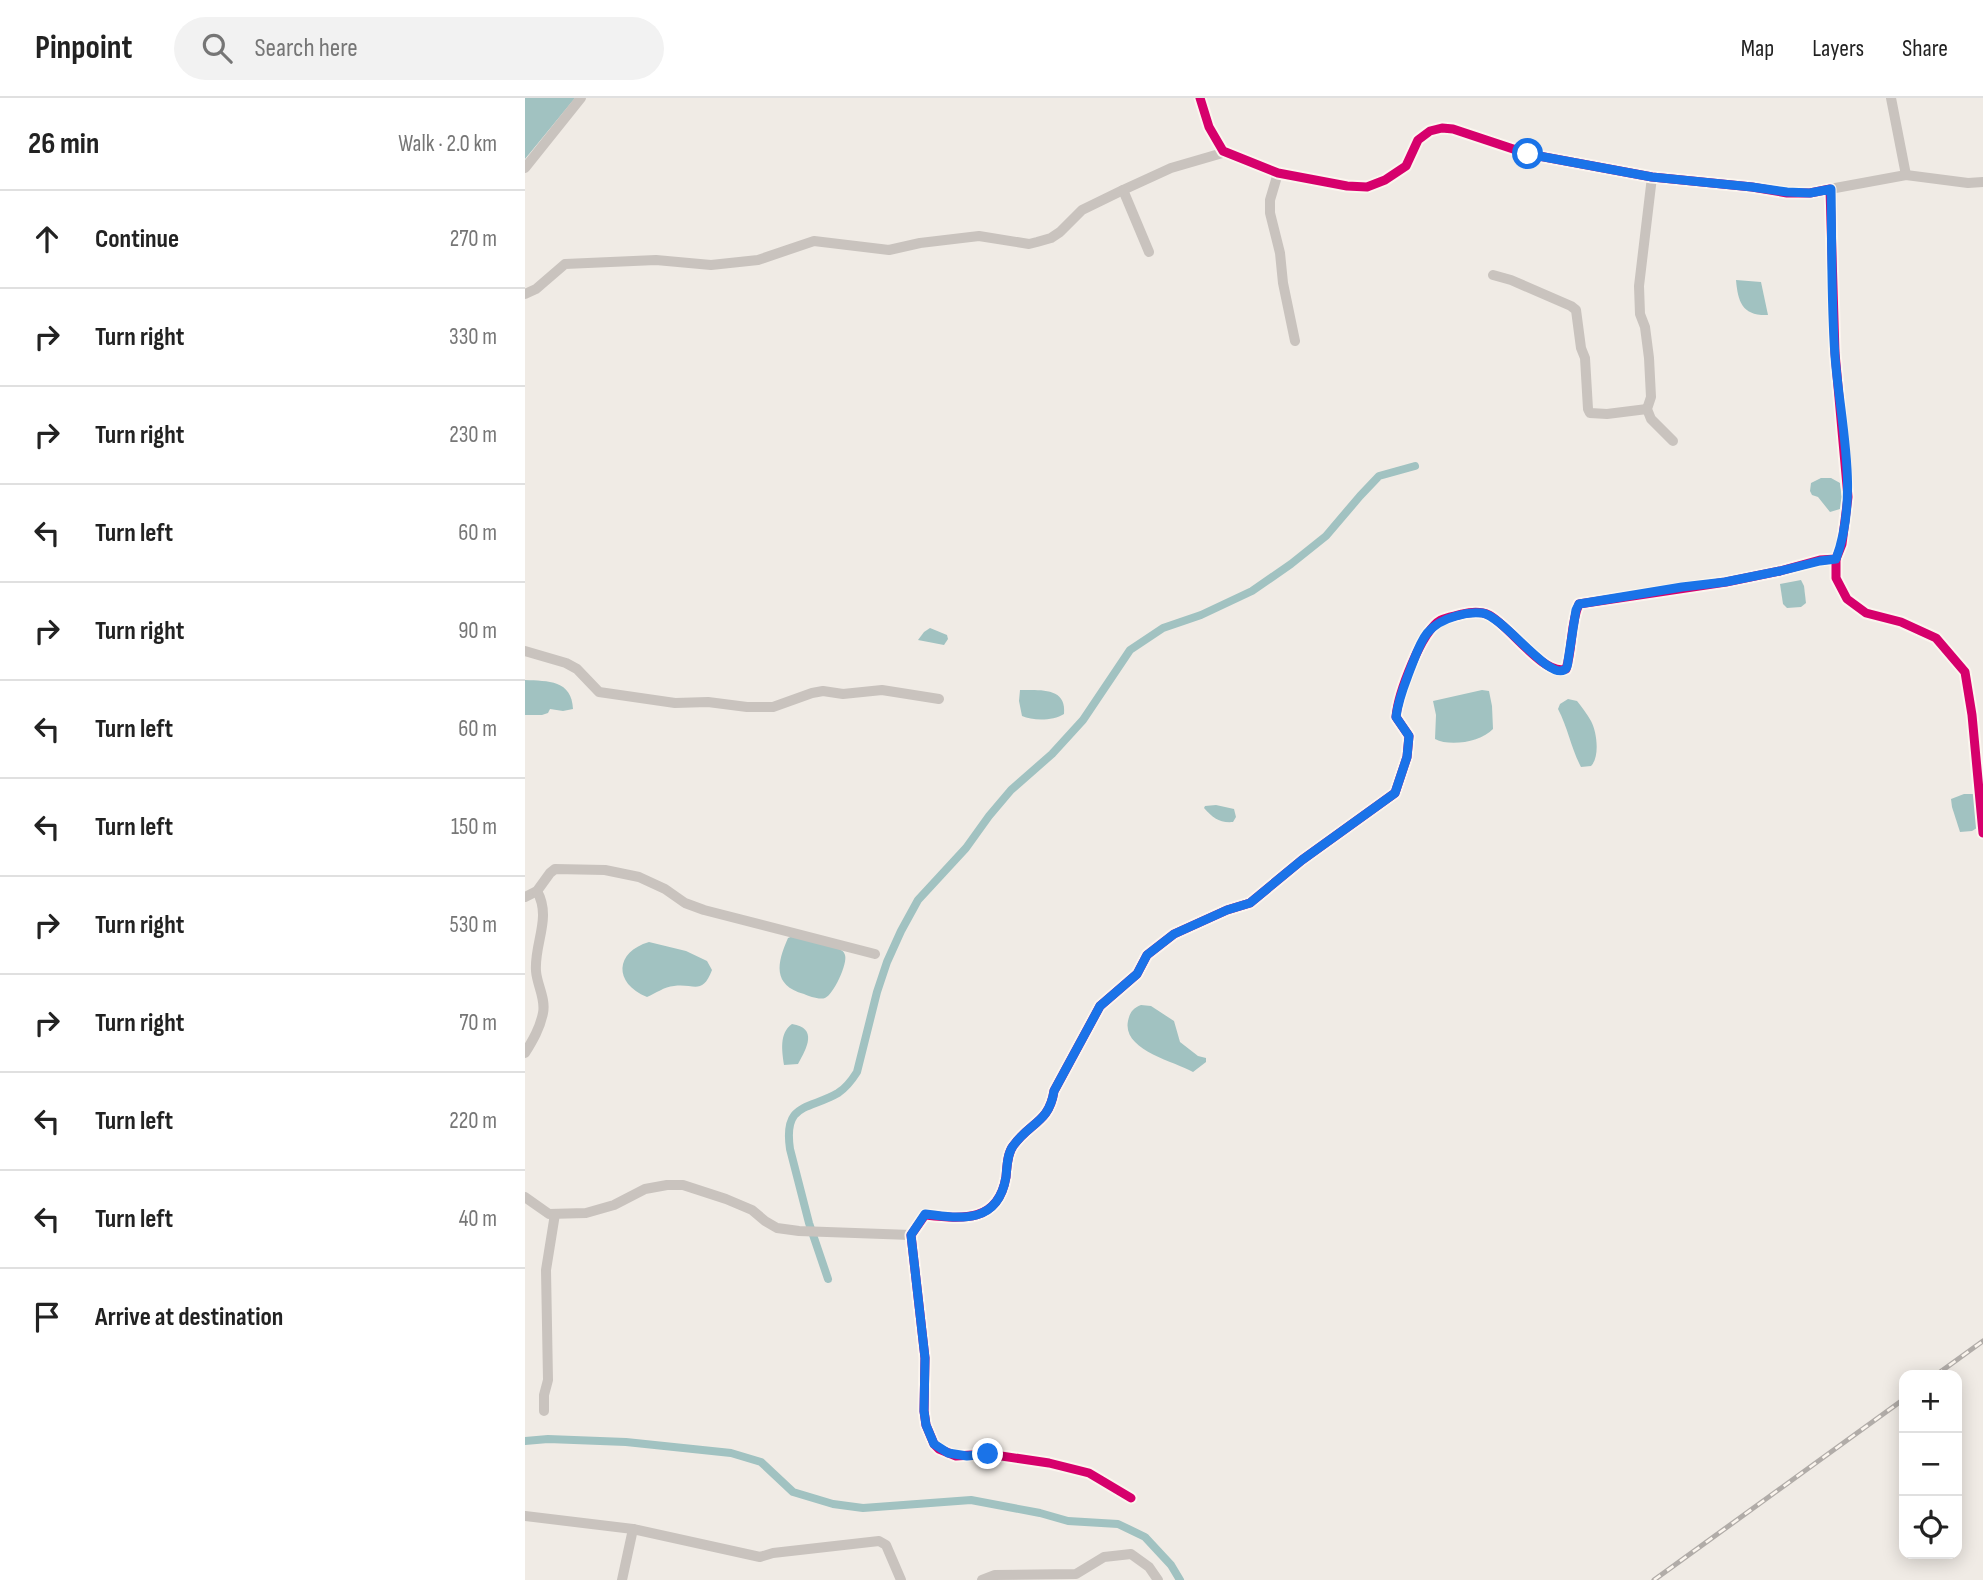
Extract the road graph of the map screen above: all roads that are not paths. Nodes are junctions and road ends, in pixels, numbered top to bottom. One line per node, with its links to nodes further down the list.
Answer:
1 (581, 98): 5 (street)
2 (1200, 98): 4 (street)
3 (1891, 98): 7 (street)
4 (1226, 152): 6 (street); 11 (street)
5 (525, 168)
6 (1278, 173): 8 (street); 15 (street)
7 (1906, 175): 9 (street); 10 (street)
8 (1652, 177): 10 (street); 16 (street)
9 (1983, 182)
10 (1831, 189): 18 (street)
11 (1123, 190): 12 (street); 14 (street)
12 (1149, 252)
13 (1493, 275): 16 (street)
14 (525, 294)
15 (1295, 341)
16 (1647, 409): 17 (street)
17 (1673, 441)
18 (1836, 559): 21 (street); 28 (street)
19 (525, 651): 20 (street)
20 (939, 699)
21 (1983, 833)
22 (537, 891): 23 (street); 24 (street); 25 (street)
23 (525, 897)
24 (875, 954)
25 (525, 1053)
26 (525, 1197): 27 (street)
27 (555, 1213): 28 (street); 29 (street)
28 (911, 1235): 30 (street)
29 (544, 1411)
30 (1131, 1498)
31 (525, 1516): 32 (street)
32 (633, 1529): 33 (street); 34 (street)
33 (622, 1580)
34 (901, 1580)
35 (982, 1580): 36 (street)
36 (1158, 1580)

